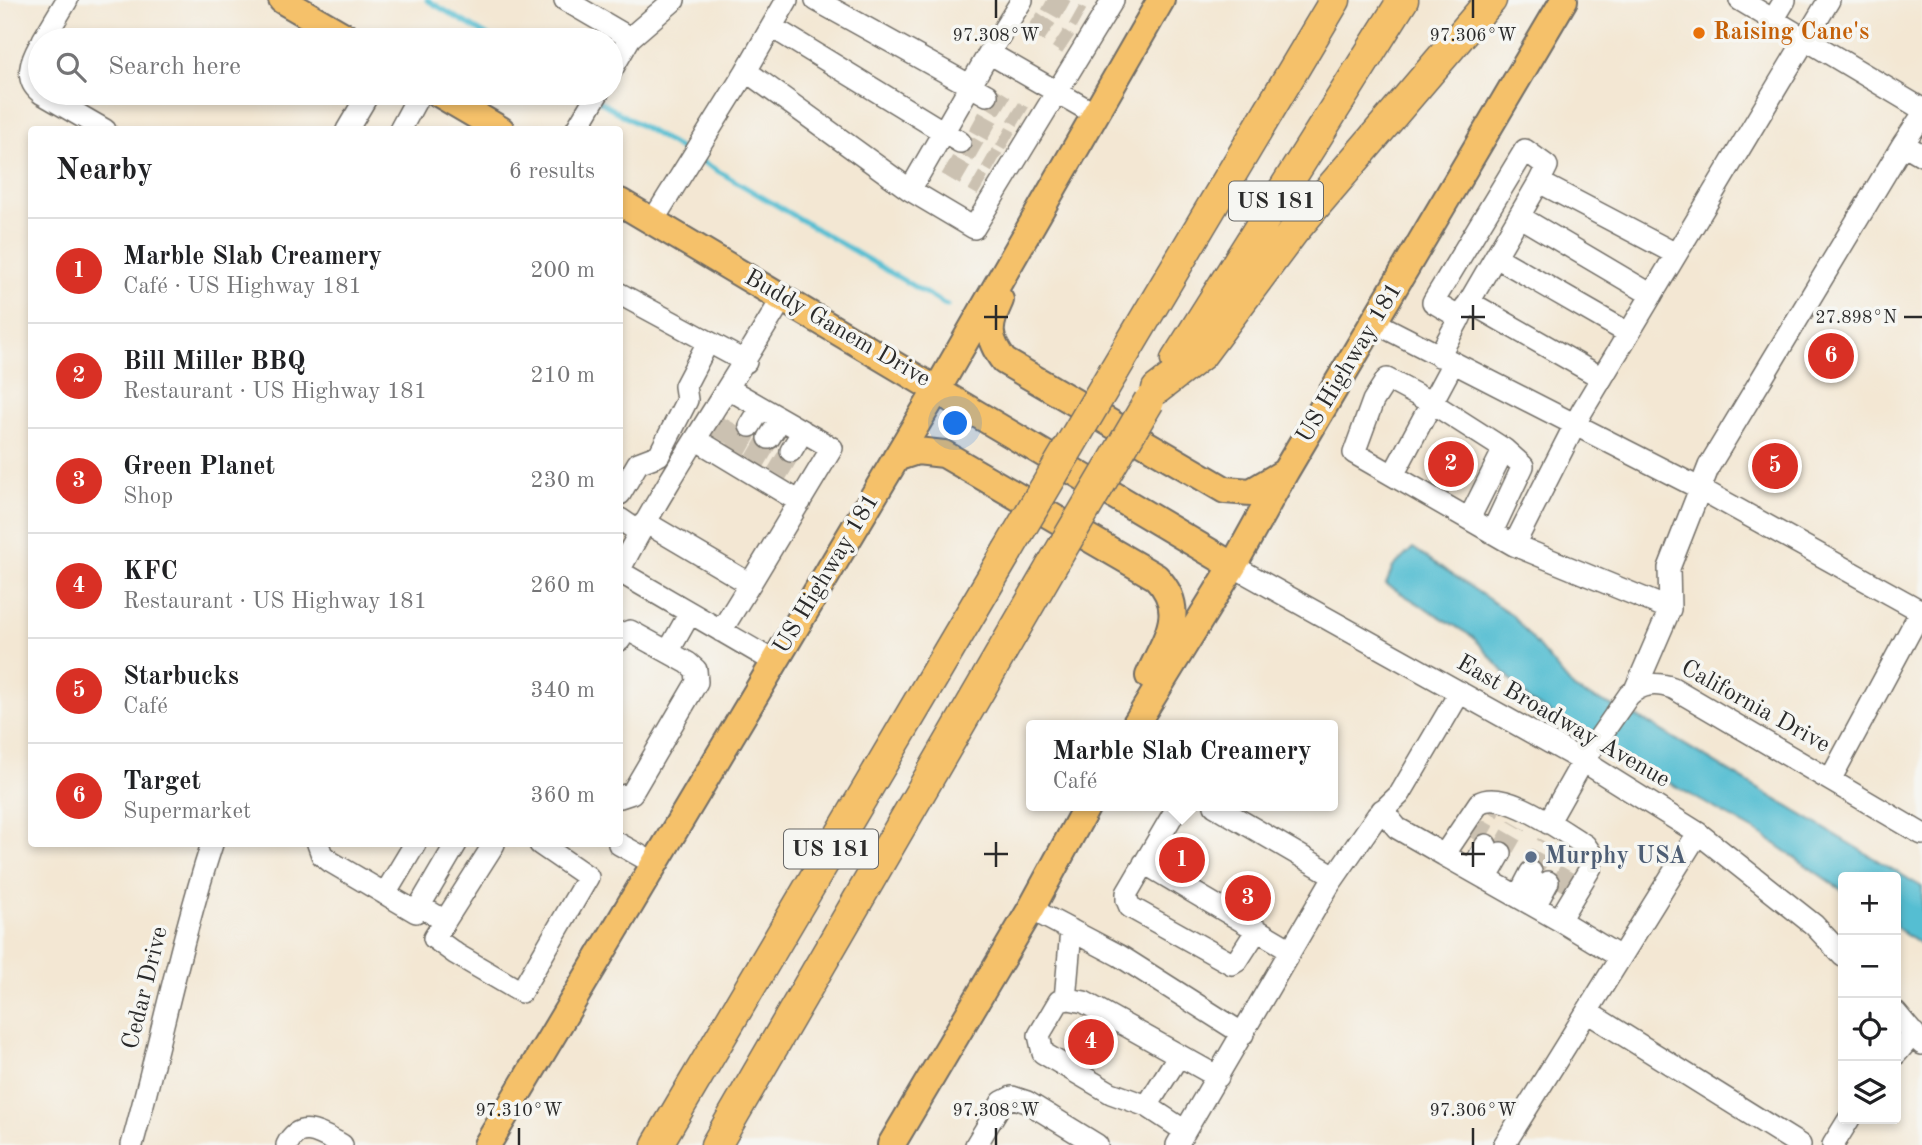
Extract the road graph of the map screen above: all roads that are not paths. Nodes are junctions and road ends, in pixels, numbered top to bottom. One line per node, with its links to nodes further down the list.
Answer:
1 (67, 0): 19 (street)
2 (282, 0): 20 (main road)
3 (565, 0): 21 (street)
4 (674, 0): 23 (street)
5 (787, 0): 18 (street)
6 (816, 0): 28 (street)
7 (1161, 0): 36 (main road, US Highway 181)
8 (1335, 0): 149 (highway, US 181, bridge)
9 (1403, 0): 65 (highway, US 181)
10 (1491, 0): 65 (highway)
11 (1564, 0): 58 (main road, US Highway 181)
12 (1740, 0): 17 (street)
13 (1785, 0): 17 (street)
14 (1829, 0): 24 (street)
15 (1105, 3): 29 (street)
16 (1023, 11): 26 (street)
17 (1773, 20): 24 (street)
18 (772, 27): 27 (street); 43 (street)
19 (50, 28)
20 (330, 28)
21 (613, 28)
22 (623, 34): 23 (street)
23 (630, 38): 25 (street)
24 (1805, 40): 35 (street); 52 (street)
25 (623, 50)
26 (989, 53): 28 (street); 29 (street)
27 (746, 71): 47 (street); 51 (street)
28 (979, 91): 43 (street)
29 (1057, 93): 36 (street); 47 (street)
30 (63, 105): 39 (street)
31 (362, 105): 40 (street)
32 (414, 105): 41 (street)
33 (458, 105): 42 (main road)
34 (591, 105): 38 (street)
35 (1922, 109)
36 (1095, 114): 50 (main road, US Highway 181)
37 (1922, 116): 44 (street)
38 (581, 121)
39 (98, 126)
40 (349, 126)
41 (402, 126)
42 (494, 126)
43 (952, 137): 47 (street)
44 (1903, 144): 45 (street); 78 (street)
45 (1922, 155)
46 (1539, 182): 49 (street); 52 (street); 57 (street)
47 (910, 190)
48 (623, 204): 51 (main road, Buddy Ganem Drive)
49 (1520, 217): 53 (street); 54 (street)
50 (1034, 221): 64 (main road, US Highway 181); 76 (main road)
51 (652, 222): 56 (main road, Buddy Ganem Drive)
52 (1675, 254): 54 (street)
53 (1496, 257): 57 (street); 59 (street)
54 (1652, 295): 59 (street)
55 (623, 296): 60 (street)
56 (783, 297): 62 (street); 64 (main road, Buddy Ganem Drive)
57 (1464, 310): 61 (street); 63 (street)
58 (1374, 323): 61 (street); 76 (main road, US Highway 181)
59 (1628, 333): 63 (street)
60 (708, 342): 62 (street); 79 (street)
61 (1446, 359): 66 (street); 69 (street)
62 (746, 362): 67 (street)
63 (1602, 378): 69 (street)
64 (938, 388): 75 (main road, US Highway 181); 87 (main road, Buddy Ganem Drive)
65 (1153, 395): 150 (highway, US 181, bridge)
66 (1432, 403): 73 (street); 77 (street); 77 (street)
67 (744, 407): 68 (street); 72 (street)
68 (781, 419): 70 (street); 71 (street)
69 (1575, 425): 78 (street); 85 (street)
70 (803, 431): 74 (street); 80 (street)
71 (769, 438)
72 (720, 448): 80 (street); 83 (street)
73 (1504, 449): 81 (street); 84 (street)
74 (791, 451)
75 (896, 458): 97 (main road, US Highway 181); 101 (main road)
76 (1285, 472): 87 (main road, US Highway 181)
77 (1393, 475): 81 (street)
78 (1699, 488): 90 (street); 91 (street)
79 (623, 489)
80 (800, 502): 89 (street)
81 (1469, 519): 84 (street)
82 (623, 520): 83 (street)
83 (642, 527): 86 (street); 89 (street)
84 (1492, 532): 85 (street)
85 (1514, 545): 90 (street)
86 (623, 564)
87 (1234, 566): 100 (street, East Broadway Avenue); 102 (main road, US Highway 181)
88 (623, 572): 92 (street)
89 (750, 584): 93 (street)
90 (1670, 609): 95 (street)
91 (1922, 610): 104 (street)
92 (690, 613): 93 (street); 96 (street)
93 (721, 631): 97 (street)
94 (623, 634): 96 (street)
95 (1651, 650): 98 (street); 99 (street)
96 (668, 652): 105 (street)
97 (775, 662): 121 (main road, US Highway 181)
98 (1673, 688): 99 (street, California Drive); 104 (street, California Drive)
99 (1635, 690): 103 (street)
100 (1460, 692): 103 (street, East Broadway Avenue); 106 (street)
101 (1128, 720)
102 (1138, 720)
103 (1583, 761): 110 (street, East Broadway Avenue); 112 (street)
104 (1830, 780): 111 (street, California Drive)
105 (623, 796)
106 (1382, 810): 122 (street); 123 (street)
107 (1084, 811): 126 (main road)
108 (1175, 811): 120 (street)
109 (1224, 811): 123 (street)
110 (1698, 833): 132 (street, East Broadway Avenue); 133 (street)
111 (1922, 834)
112 (1564, 841): 122 (street); 127 (street)
113 (623, 846): 121 (street)
114 (211, 847): 145 (street, Cedar Drive)
115 (319, 847): 124 (street)
116 (413, 847): 124 (street)
117 (454, 847): 125 (street)
118 (492, 847): 128 (street)
119 (551, 847): 128 (street)
120 (1144, 863): 130 (street); 130 (street)
121 (655, 864): 148 (main road, US Highway 181)
122 (1465, 867): 122 (street); 127 (street)
123 (1335, 876): 131 (street)
124 (385, 894): 125 (street)
125 (420, 906): 128 (street)
126 (1031, 909): 129 (street); 151 (main road)
127 (1539, 909): 127 (street); 133 (street)
128 (445, 921)
129 (1071, 930): 134 (street); 137 (street)
130 (1257, 930): 131 (street)
131 (1291, 950): 137 (street)
132 (1838, 951)
133 (1620, 957): 135 (street)
134 (1065, 1000): 140 (street); 142 (street)
135 (1587, 1013): 154 (street); 155 (street)
136 (1901, 1019): 138 (street)
137 (1243, 1034): 141 (street)
138 (1918, 1038): 139 (street)
139 (1901, 1050)
140 (1179, 1055): 141 (street); 142 (street)
141 (1218, 1077): 144 (street)
142 (1147, 1107): 144 (street)
143 (1846, 1124): 156 (street)
144 (1181, 1138)
145 (132, 1145)
146 (287, 1145): 147 (street)
147 (342, 1145)
148 (487, 1145)
149 (657, 1145)
150 (716, 1145)
151 (891, 1145)
152 (976, 1145): 153 (street)
153 (1097, 1145)
154 (1504, 1145)
155 (1800, 1145)
156 (1833, 1145)

